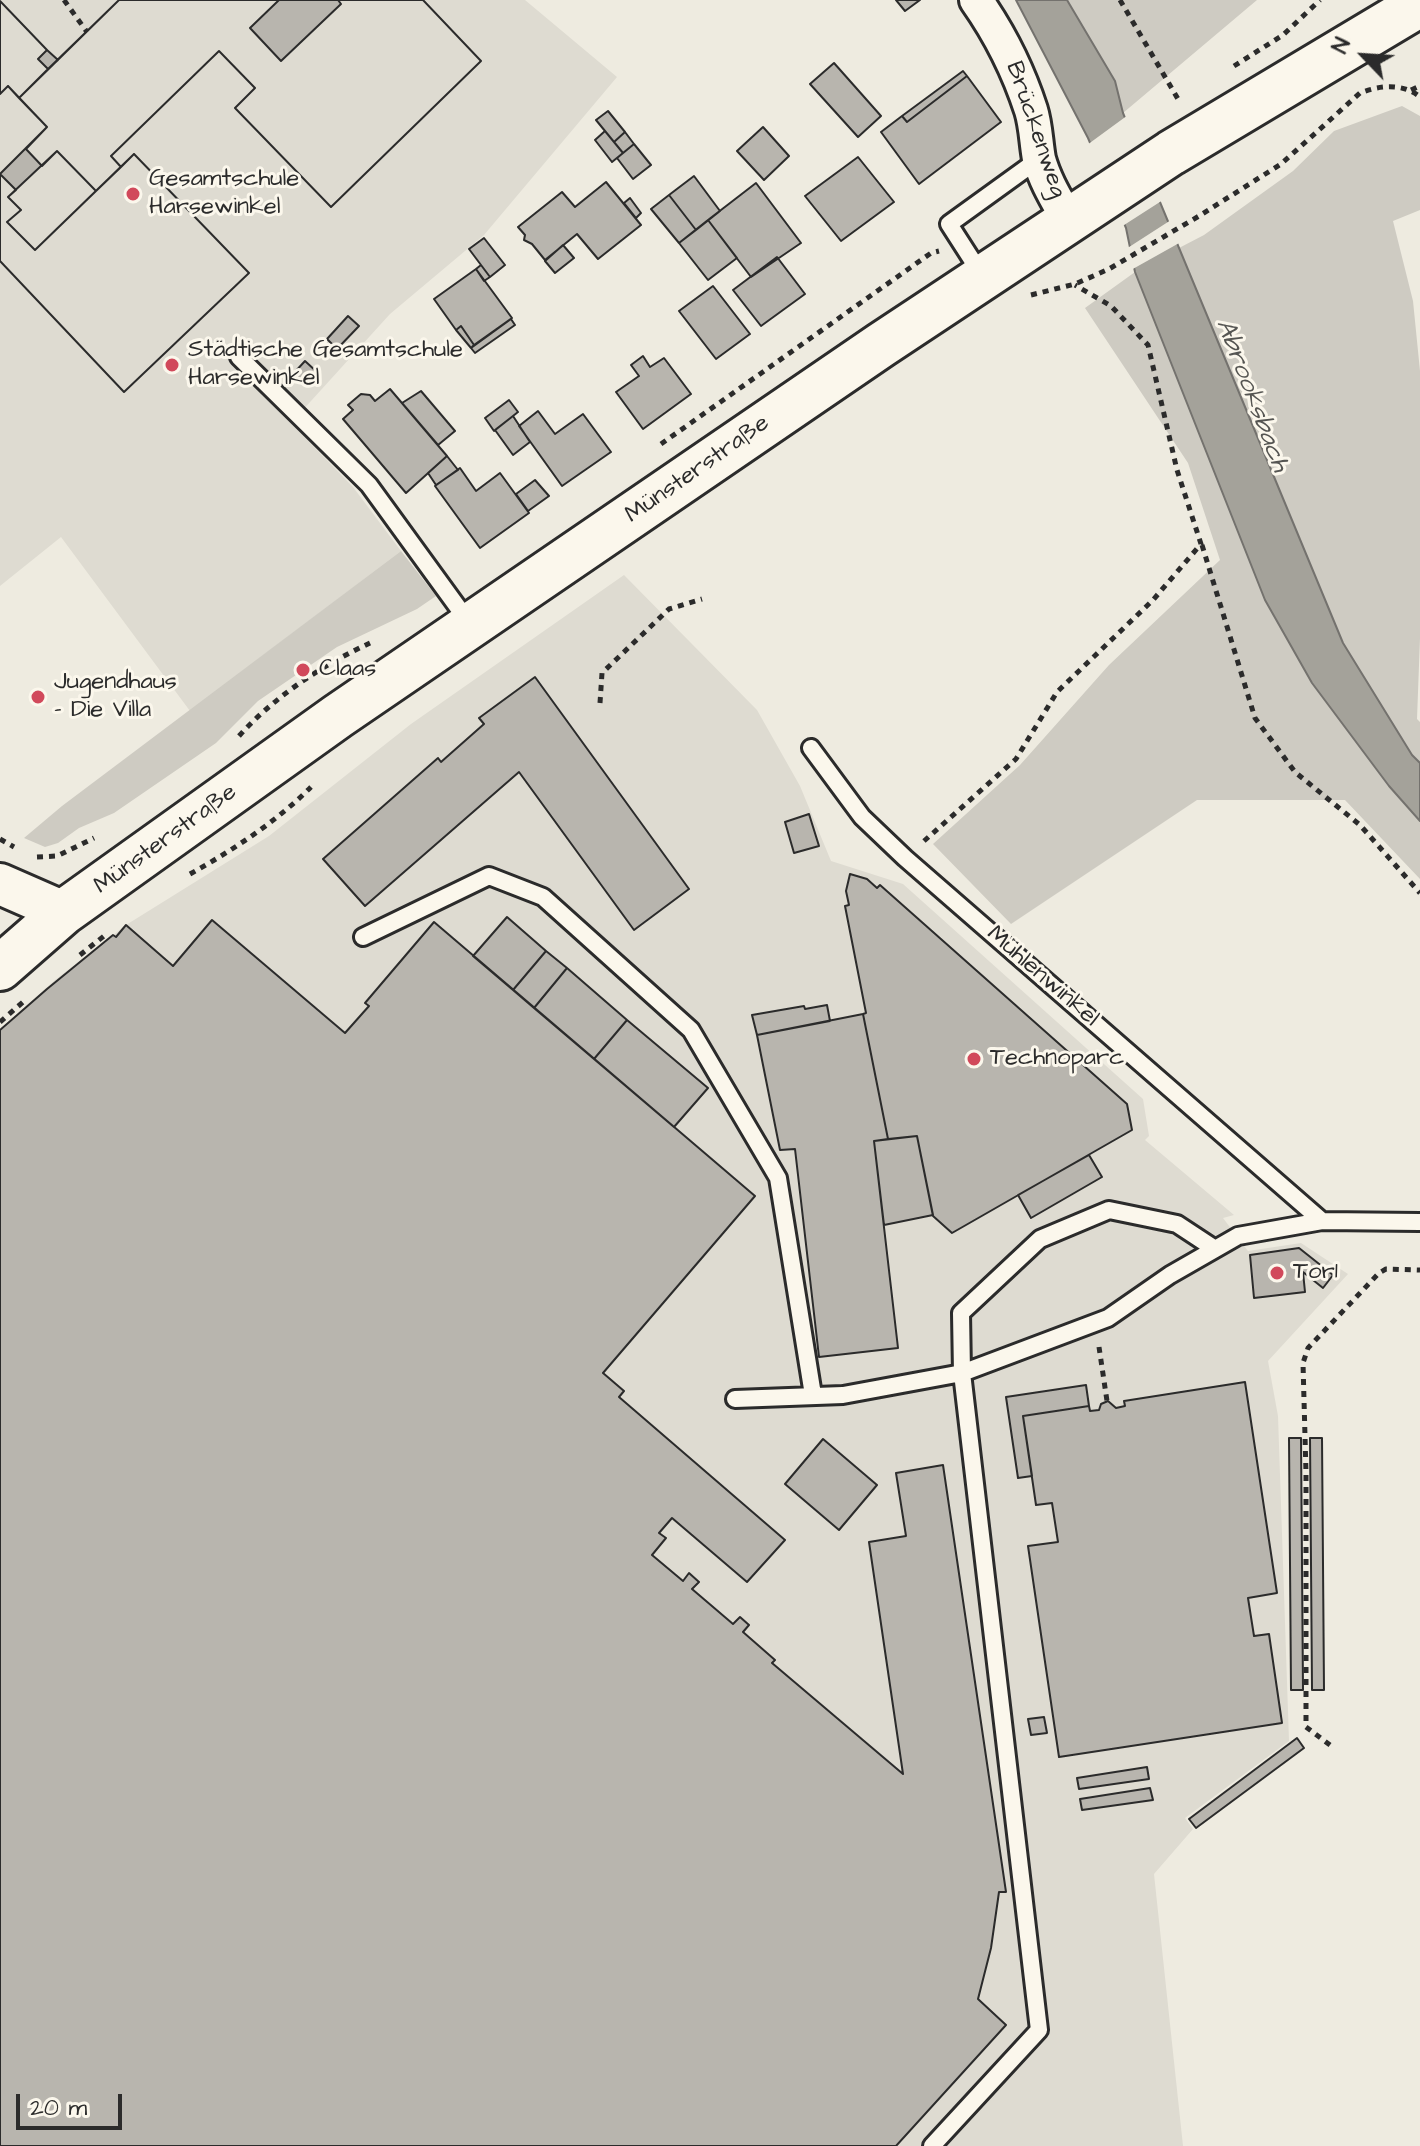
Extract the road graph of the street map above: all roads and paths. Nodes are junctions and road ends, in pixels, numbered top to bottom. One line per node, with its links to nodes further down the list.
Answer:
1 (64, 0): 7 (path)
2 (976, 0): 15 (street, Brückenweg)
3 (1120, 0): 13 (path)
4 (1319, 2): 6 (path); 8 (path)
5 (1419, 5): 16 (main road, Münsterstraße)
6 (1323, 12)
7 (87, 32)
8 (1231, 67)
9 (1420, 86): 10 (path)
10 (1411, 90): 12 (path); 19 (path)
11 (1191, 91): 13 (path)
12 (1420, 97)
13 (1178, 99): 14 (path)
14 (1165, 107)
15 (1039, 159): 16 (street, Brückenweg); 17 (lane)
16 (1078, 213): 17 (main road, Münsterstraße)
17 (983, 277): 21 (main road, Münsterstraße)
18 (239, 357): 21 (lane)
19 (1201, 544): 24 (path); 26 (path)
20 (702, 599): 22 (path)
21 (472, 626): 27 (main road, Münsterstraße)
22 (600, 703)
23 (811, 748): 24 (lane, Mühlenwinkel)
24 (905, 858): 30 (lane, Mühlenwinkel)
25 (0, 884): 27 (street)
26 (1420, 893)
27 (64, 912): 29 (main road, Münsterstraße)
28 (363, 937): 36 (lane)
29 (0, 968)
30 (1322, 1221): 31 (lane); 32 (lane)
31 (1420, 1222)
32 (1215, 1249): 34 (lane); 35 (lane)
33 (1420, 1270): 39 (path)
34 (1096, 1322): 35 (lane); 38 (path)
35 (962, 1373): 36 (lane); 40 (lane)
36 (813, 1395): 37 (lane)
37 (735, 1399)
38 (1107, 1401)
39 (1330, 1745)
40 (932, 2146)

